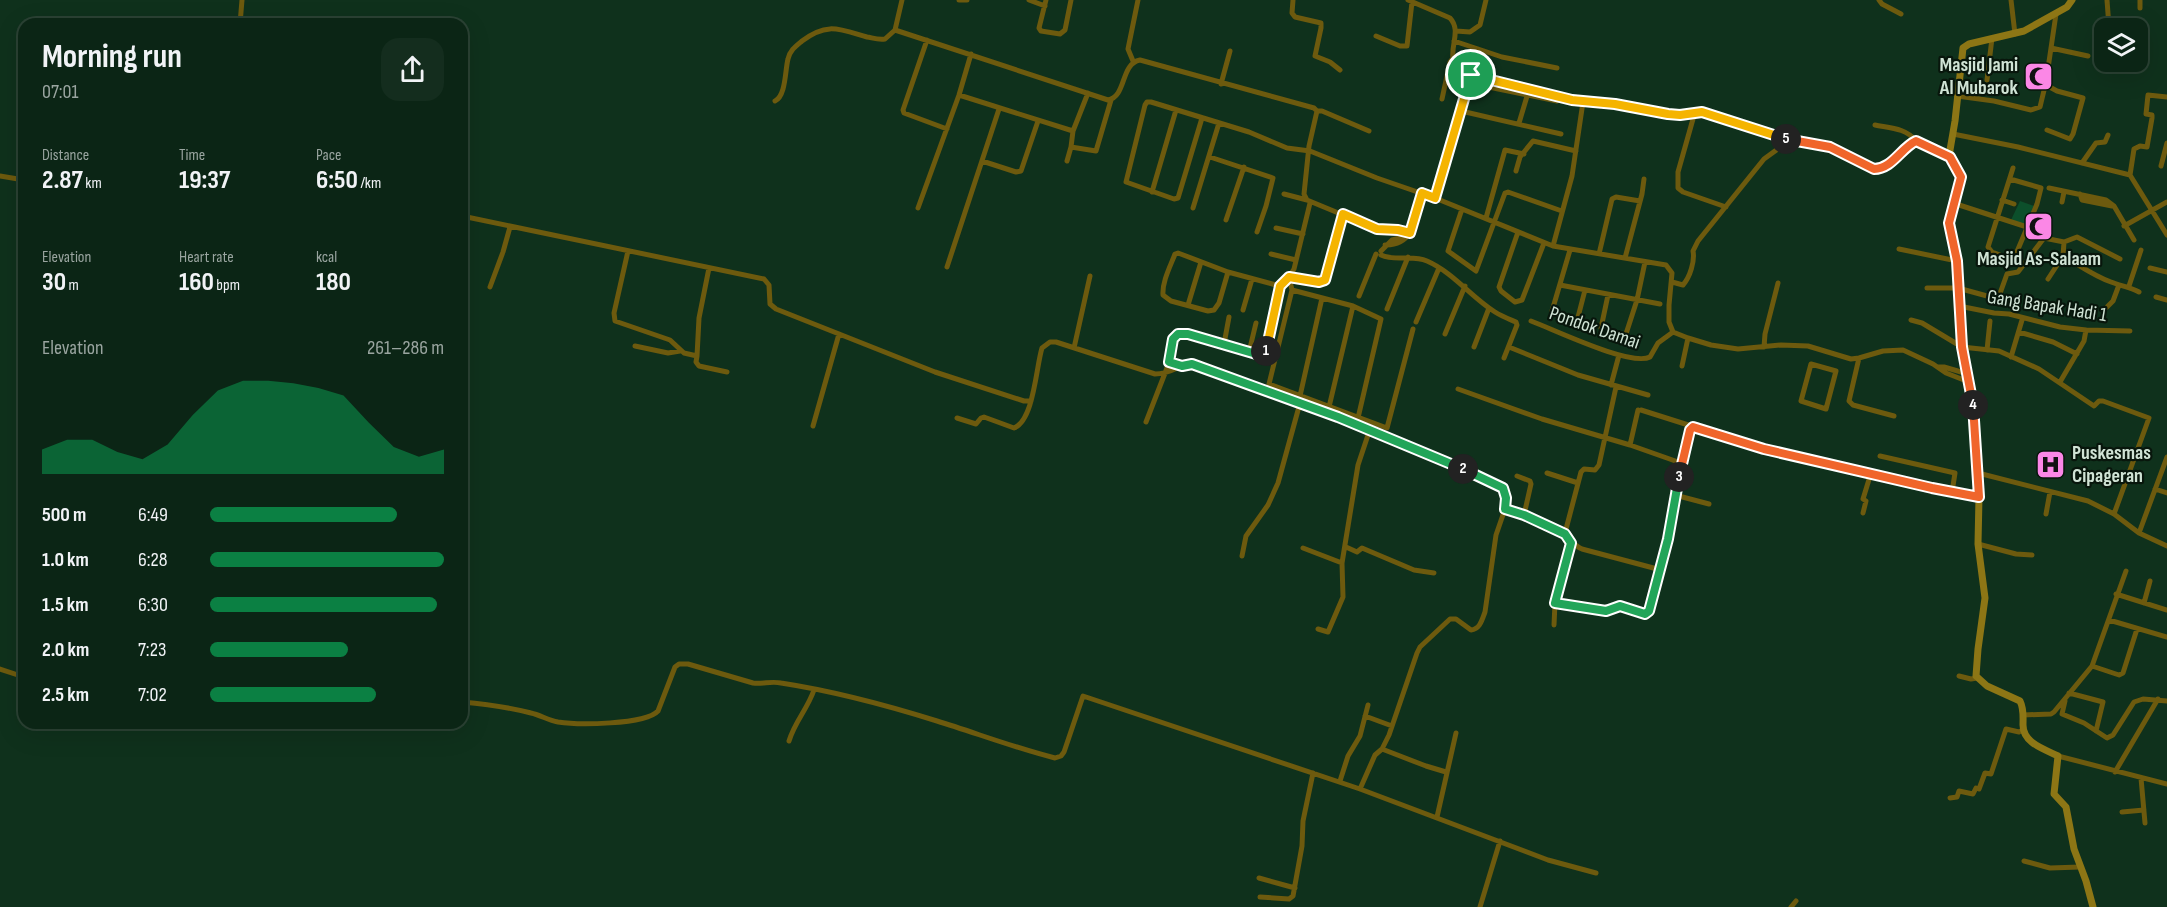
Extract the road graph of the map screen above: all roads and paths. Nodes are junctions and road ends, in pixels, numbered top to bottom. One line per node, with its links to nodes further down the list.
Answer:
1 (242, 0): 20 (street)
2 (902, 0): 22 (street)
3 (959, 0): 4 (street)
4 (967, 0)
5 (1029, 0): 16 (street)
6 (1071, 0): 16 (street)
7 (1138, 0): 34 (street)
8 (1293, 0): 36 (street)
9 (1486, 0): 23 (street)
10 (1879, 0): 18 (street)
11 (2011, 0): 24 (street)
12 (2072, 0): 19 (street)
13 (2107, 0): 21 (street)
14 (2140, 0): 17 (street)
15 (1410, 1): 23 (street); 25 (street)
16 (1046, 3)
17 (2140, 9)
18 (1901, 14)
19 (2056, 14): 24 (street); 29 (street)
20 (240, 18)
21 (2108, 18)
22 (895, 30): 27 (street); 49 (street)
23 (1456, 32): 28 (street)
24 (2015, 34): 26 (street)
25 (1376, 36)
26 (1992, 38): 38 (street); 45 (street)
27 (927, 40): 31 (street); 62 (street)
28 (1454, 41): 33 (street); 35 (street)
29 (2051, 48): 32 (street); 41 (street)
30 (1230, 51): 40 (street)
31 (971, 54): 43 (street); 44 (street)
32 (2088, 56)
33 (1453, 58): 37 (street); 47 (street)
34 (1133, 61): 40 (street); 48 (street)
35 (1557, 68)
36 (1340, 70)
37 (1471, 75): 39 (street); 42 (street)
38 (1987, 80)
39 (1469, 83): 42 (street); 55 (street)
40 (1221, 84): 54 (street)
41 (2046, 85): 45 (street); 63 (street)
42 (1528, 92): 50 (street); 51 (street); 60 (street)
43 (1088, 93): 48 (street); 65 (street)
44 (959, 95): 52 (street); 62 (street)
45 (1957, 96): 67 (street)
46 (2167, 97): 85 (street)
47 (1443, 99)
48 (1111, 100): 72 (street)
49 (775, 101)
50 (1557, 101)
51 (1583, 102): 56 (street); 74 (street)
52 (999, 109): 58 (street); 78 (street)
53 (1176, 110): 57 (street); 91 (street); 91 (street)
54 (1317, 111): 64 (street); 73 (street)
55 (1461, 111): 60 (street); 95 (street)
56 (1693, 112): 69 (street); 103 (street)
57 (1202, 118): 59 (street); 91 (street)
58 (1038, 121): 65 (street); 78 (street)
59 (1219, 123): 73 (street); 76 (street)
60 (1520, 123): 66 (street)
61 (1875, 125): 70 (street)
62 (947, 129): 104 (street)
63 (2047, 130)
64 (1369, 131)
65 (1073, 132): 72 (street)
66 (1561, 134)
67 (1953, 134): 77 (street); 80 (street)
68 (2108, 135): 80 (street)
69 (1790, 140): 70 (street); 103 (street)
70 (1916, 141): 77 (street)
71 (2167, 143): 81 (street)
72 (1071, 147): 79 (street)
73 (1310, 151): 93 (street); 97 (street)
74 (1576, 151): 75 (street); 127 (street)
75 (1524, 154): 84 (street); 112 (street)
76 (1210, 157): 82 (street); 105 (street)
77 (1950, 157): 101 (street)
78 (982, 161): 144 (street)
79 (1067, 161)
80 (2082, 163): 85 (street)
81 (2161, 166)
82 (1244, 167): 113 (street); 119 (street)
83 (2013, 168): 89 (street)
84 (1516, 171)
85 (2130, 175): 108 (street)
86 (0, 176): 87 (street)
87 (18, 179)
88 (1644, 179): 98 (street)
89 (2010, 179): 96 (street); 117 (street)
90 (2049, 188): 92 (street)
91 (1152, 192)
92 (2064, 192): 99 (street); 115 (street)
93 (1422, 193): 95 (street); 122 (street)
94 (1284, 194): 97 (street)
95 (1435, 198): 106 (street)
96 (2002, 200): 102 (street); 111 (street)
97 (1309, 201): 109 (street); 121 (street)
98 (1640, 201): 134 (street); 137 (street)
99 (2062, 202)
100 (2167, 202): 108 (street)
101 (1953, 203): 111 (street); 140 (street)
102 (2014, 204)
103 (1726, 207): 153 (street)
104 (918, 208)
105 (1193, 208)
106 (1462, 209): 112 (street); 114 (street)
107 (1559, 210): 114 (street)
108 (2152, 210): 115 (street); 123 (street)
109 (1343, 214): 122 (street); 150 (street)
110 (468, 217): 116 (street)
111 (1996, 217): 117 (street); 117 (street)
112 (1485, 218): 114 (street)
113 (1226, 220)
114 (1494, 222): 120 (street)
115 (2124, 226): 124 (street)
116 (510, 227): 131 (street); 157 (street)
117 (2027, 227)
118 (1276, 228): 121 (street)
119 (1257, 232)
120 (1518, 232): 126 (street); 126 (street)
121 (1303, 234): 139 (street)
122 (1409, 235): 132 (street)
123 (2167, 235)
124 (2134, 240)
125 (2064, 242): 135 (street); 138 (street); 162 (street)
126 (1544, 243): 127 (street)
127 (1553, 246): 129 (street)
128 (1899, 249): 140 (street)
129 (1570, 250): 134 (street); 155 (street)
130 (2141, 250): 160 (street)
131 (628, 251): 143 (street); 207 (street)
132 (1381, 252): 136 (street); 167 (street)
133 (1271, 254): 139 (street)
134 (1599, 254): 137 (street)
135 (2063, 256): 152 (street); 156 (street)
136 (1408, 257): 145 (street); 178 (street)
137 (1625, 258): 142 (street)
138 (2120, 259)
139 (1296, 260): 150 (street)
140 (1957, 261): 162 (street)
141 (1201, 262): 147 (street); 173 (street); 173 (street)
142 (1645, 262): 153 (street); 170 (street)
143 (709, 267): 194 (street); 212 (street)
144 (947, 267)
145 (1439, 268): 159 (street); 187 (street)
146 (2150, 268): 148 (street)
147 (1228, 272): 151 (street); 173 (street)
148 (2167, 272)
149 (1090, 276): 205 (street)
150 (1289, 277): 158 (street); 163 (street)
151 (1252, 279): 158 (street); 179 (street)
152 (2048, 279)
153 (1672, 282): 192 (street)
154 (1778, 283): 203 (street)
155 (1560, 285): 164 (street); 180 (street)
156 (2119, 285): 160 (street); 176 (street)
157 (490, 286)
158 (1280, 286): 208 (street)
159 (1465, 286): 177 (street); 195 (street)
160 (2129, 286): 165 (street)
161 (1928, 288): 162 (street)
162 (1958, 288): 175 (street)
163 (1292, 290): 169 (street); 227 (street)
164 (1585, 290): 166 (street); 185 (street)
165 (2139, 292)
166 (1608, 295): 170 (street); 189 (street)
167 (1359, 296)
168 (2156, 297): 171 (street)
169 (1322, 298): 174 (street); 227 (street)
170 (1637, 300): 172 (street); 198 (street)
171 (2167, 300)
172 (1660, 304)
173 (1188, 305)
174 (1353, 306): 229 (street); 233 (street)
175 (1959, 306): 196 (street, Gang Bapak Hadi 1); 204 (street)
176 (2106, 307)
177 (1490, 308): 201 (street); 202 (street)
178 (1388, 309)
179 (1243, 310)
180 (1552, 311)
181 (1229, 317): 199 (street)
182 (1911, 320): 204 (street)
183 (2022, 320): 193 (street)
184 (1531, 321): 211 (street, Pondok Damai)
185 (1577, 321)
186 (1990, 321): 206 (street)
187 (1416, 322)
188 (1256, 323): 208 (street)
189 (1601, 328)
190 (1413, 329): 233 (street)
191 (2130, 331): 196 (street, Gang Bapak Hadi 1)
192 (1673, 332): 197 (street); 211 (street, Pondok Damai)
193 (2019, 333): 210 (street); 213 (street)
194 (839, 334): 228 (street); 235 (street)
195 (1445, 334)
196 (2086, 334): 210 (street)
197 (1688, 338): 203 (street); 218 (street)
198 (1624, 340)
199 (1224, 344): 208 (street); 216 (street)
200 (635, 346): 207 (street)
201 (1474, 346)
202 (1509, 347): 214 (street); 224 (street)
203 (1764, 347): 209 (street)
204 (1962, 347): 206 (street); 222 (street)
205 (1074, 348): 221 (street); 228 (street)
206 (1987, 350): 213 (street)
207 (680, 351): 212 (street)
208 (1250, 352)
209 (1832, 354): 215 (street); 219 (street)
210 (2077, 354): 223 (street)
211 (1619, 355): 224 (street)
212 (697, 356): 220 (street)
213 (2011, 357): 223 (street)
214 (1504, 358)
215 (1859, 358): 222 (street); 231 (street)
216 (1169, 362): 217 (street); 221 (street)
217 (1182, 366): 221 (street); 227 (street)
218 (1682, 366)
219 (1826, 367): 219 (street)
220 (727, 372)
221 (1163, 374): 234 (street)
222 (1969, 378): 245 (street)
223 (2060, 382): 258 (street)
224 (1614, 386): 226 (street); 238 (street)
225 (1458, 389): 238 (street)
226 (1648, 395)
227 (1300, 399): 229 (street); 230 (street); 268 (street)
228 (1031, 401): 232 (street)
229 (1329, 407): 230 (street)
230 (1339, 414): 233 (street); 237 (street)
231 (1894, 416)
232 (957, 418)
233 (1358, 418)
234 (1146, 422)
235 (813, 426)
236 (1693, 427): 239 (street); 242 (street); 244 (street)
237 (1370, 429): 255 (street); 265 (street)
238 (1604, 437): 239 (street); 247 (street)
239 (1630, 445): 242 (street)
240 (1880, 456): 249 (street)
241 (2167, 458): 248 (street)
242 (1681, 463): 252 (street)
243 (1547, 473): 247 (street)
244 (1871, 473): 249 (street); 256 (street)
245 (1978, 473): 250 (street); 253 (street)
246 (1517, 476): 259 (street)
247 (1578, 483): 261 (street)
248 (2155, 489): 251 (street); 260 (street)
249 (1952, 492): 253 (street)
250 (2050, 492): 257 (street); 258 (street)
251 (2167, 493)
252 (1675, 495): 254 (street); 270 (street)
253 (1979, 497): 263 (street)
254 (1709, 504)
255 (1505, 509): 259 (street); 296 (street)
256 (1863, 513)
257 (2046, 514)
258 (2114, 514): 260 (street)
259 (1524, 515): 261 (street)
260 (2139, 533): 264 (street)
261 (1565, 534): 262 (street)
262 (1571, 543): 270 (street); 275 (street)
263 (1978, 544): 267 (street); 287 (street)
264 (2167, 546)
265 (1346, 547): 269 (street); 272 (street)
266 (1303, 548): 269 (street)
267 (2032, 555)
268 (1242, 556)
269 (1342, 563): 281 (street)
270 (1661, 570): 275 (street)
271 (2126, 570): 274 (street)
272 (1434, 573)
273 (2150, 581): 276 (street)
274 (2116, 594): 276 (street); 278 (street)
275 (1555, 603): 279 (street)
276 (2144, 603): 277 (street)
277 (2167, 610)
278 (2109, 620): 280 (street); 283 (street)
279 (1554, 626)
280 (2137, 629): 282 (street); 283 (street)
281 (1318, 630)
282 (2167, 637)
283 (2092, 666): 289 (street)
284 (0, 669): 285 (street)
285 (18, 675)
286 (1959, 676): 287 (street)
287 (1977, 678): 294 (street)
288 (814, 690): 292 (street); 300 (street); 305 (street)
289 (2067, 695): 294 (street); 298 (street); 298 (street)
290 (2158, 699): 291 (street); 298 (street); 304 (street)
291 (2167, 701)
292 (468, 703)
293 (1368, 705): 295 (street)
294 (2024, 715): 297 (street)
295 (1365, 716): 296 (street); 307 (street)
296 (1392, 726): 301 (street)
297 (2023, 730): 302 (street); 310 (street)
298 (2096, 731)
299 (1456, 733): 303 (street)
300 (789, 741)
301 (1382, 749): 303 (street); 309 (street)
302 (2058, 756): 304 (street); 317 (street)
303 (1446, 772): 313 (street)
304 (2115, 772): 306 (street)
305 (1313, 773): 307 (street); 320 (street)
306 (2141, 778): 308 (street); 311 (street)
307 (1340, 781): 309 (street)
308 (2167, 784)
309 (1360, 789): 313 (street)
310 (1950, 798)
311 (2144, 810): 312 (street); 314 (street)
312 (2122, 812)
313 (1437, 817): 315 (street)
314 (2145, 823)
315 (1500, 841): 318 (street); 323 (street)
316 (2024, 861): 317 (street)
317 (2080, 867): 325 (street)
318 (1596, 873)
319 (1259, 878): 320 (street)
320 (1295, 888): 321 (street)
321 (1260, 897)
322 (1796, 901): 324 (street)
323 (1480, 907)
324 (1791, 907)
325 (2093, 907)

